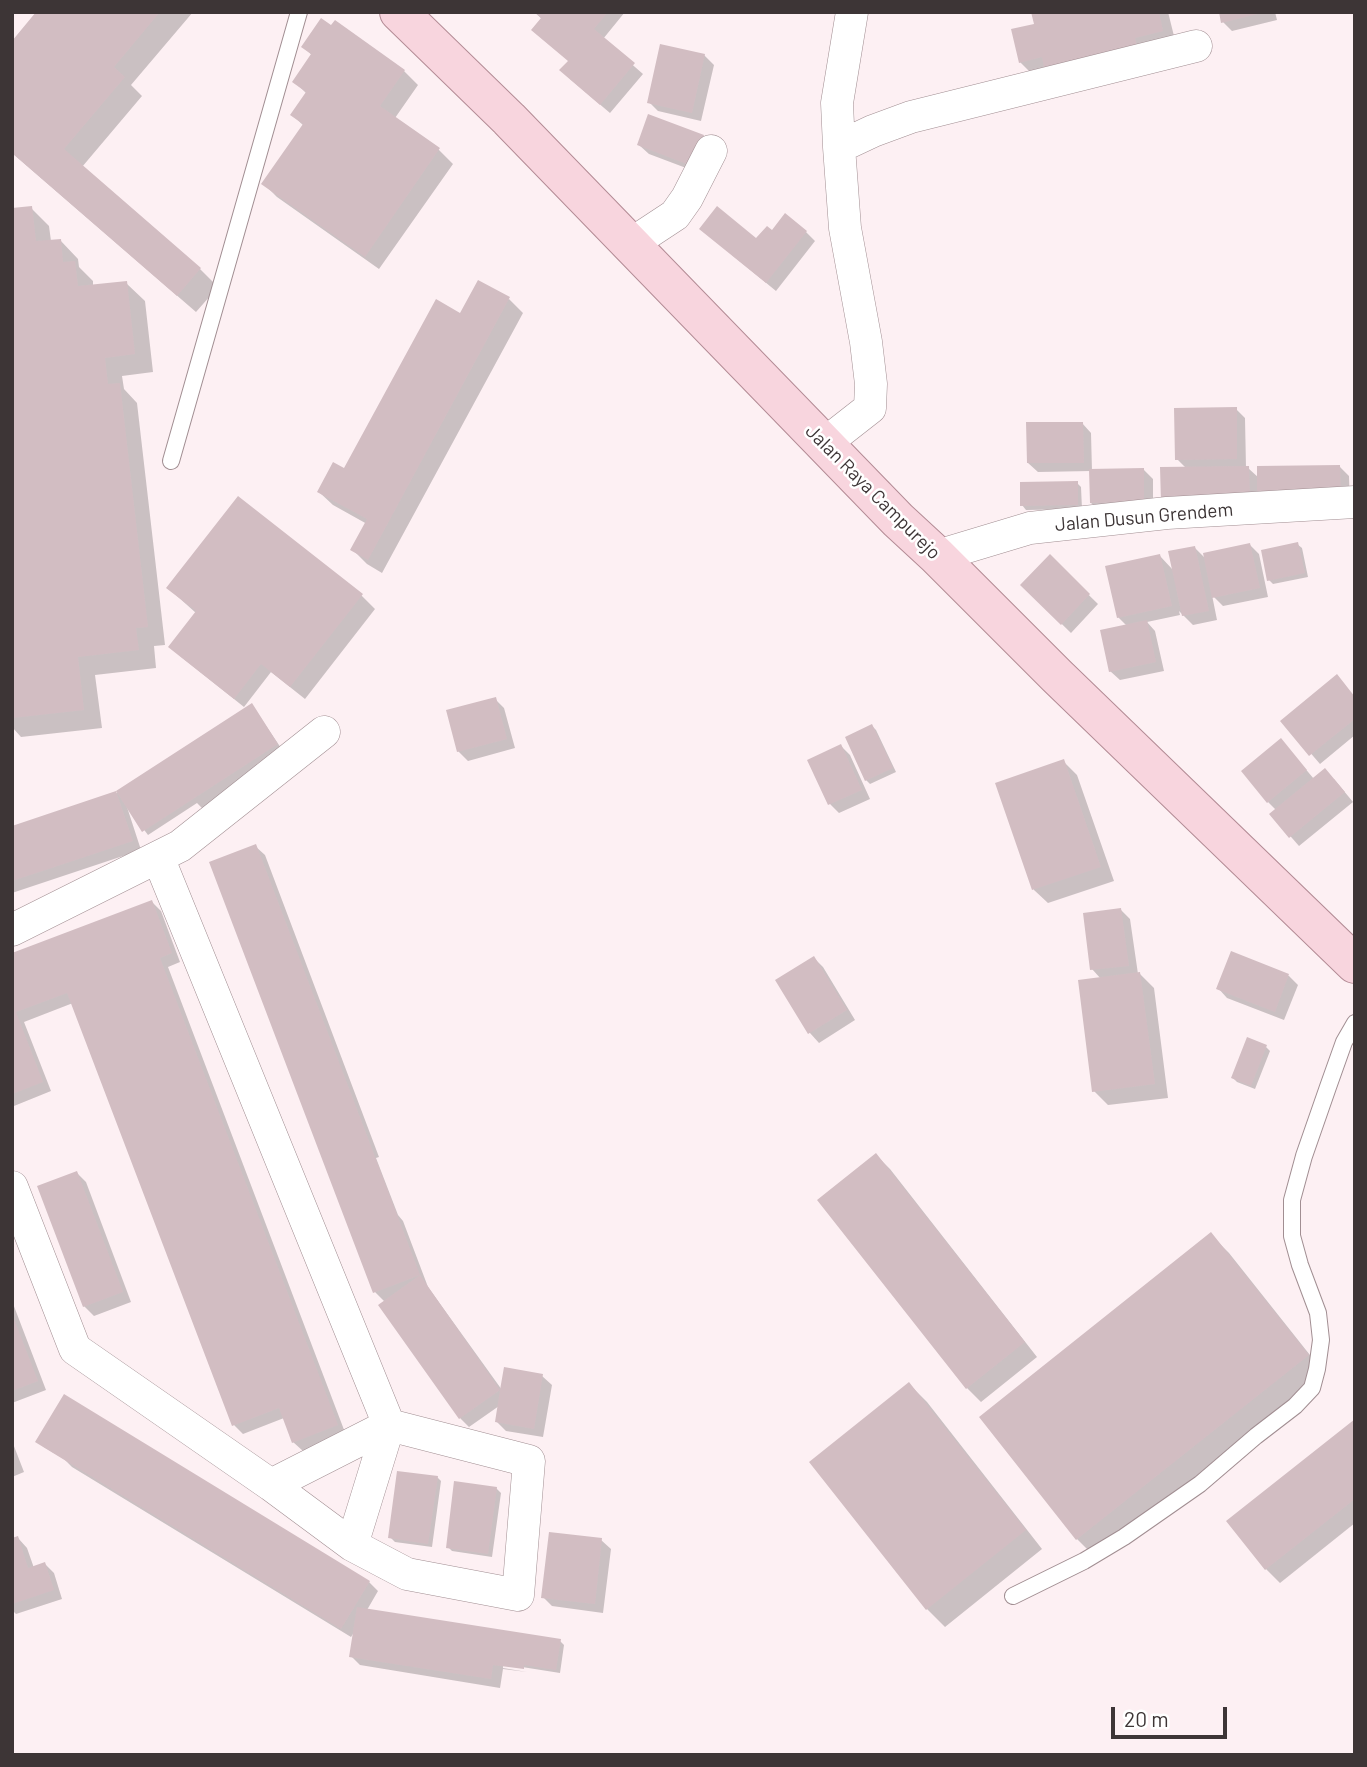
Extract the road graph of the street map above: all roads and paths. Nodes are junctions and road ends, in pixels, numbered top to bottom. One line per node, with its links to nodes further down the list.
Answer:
1 (299, 12): 9 (lane)
2 (399, 12): 7 (main road, Jalan Raya Campurejo)
3 (852, 12): 5 (street)
4 (1196, 46): 5 (street)
5 (839, 147): 8 (street)
6 (711, 151): 7 (street)
7 (631, 244): 8 (main road, Jalan Raya Campurejo)
8 (824, 444): 11 (main road, Jalan Raya Campurejo)
9 (171, 461)
10 (1355, 502): 11 (street, Jalan Dusun Grendem)
11 (937, 556): 15 (main road, Jalan Raya Campurejo)
12 (324, 732): 13 (street)
13 (158, 857): 14 (street); 18 (street)
14 (12, 930)
15 (1355, 964)
16 (1355, 1023): 21 (lane)
17 (12, 1187): 19 (street)
18 (389, 1425): 19 (street); 20 (street); 20 (street)
19 (271, 1485): 20 (street)
20 (352, 1545)
21 (1013, 1596)

